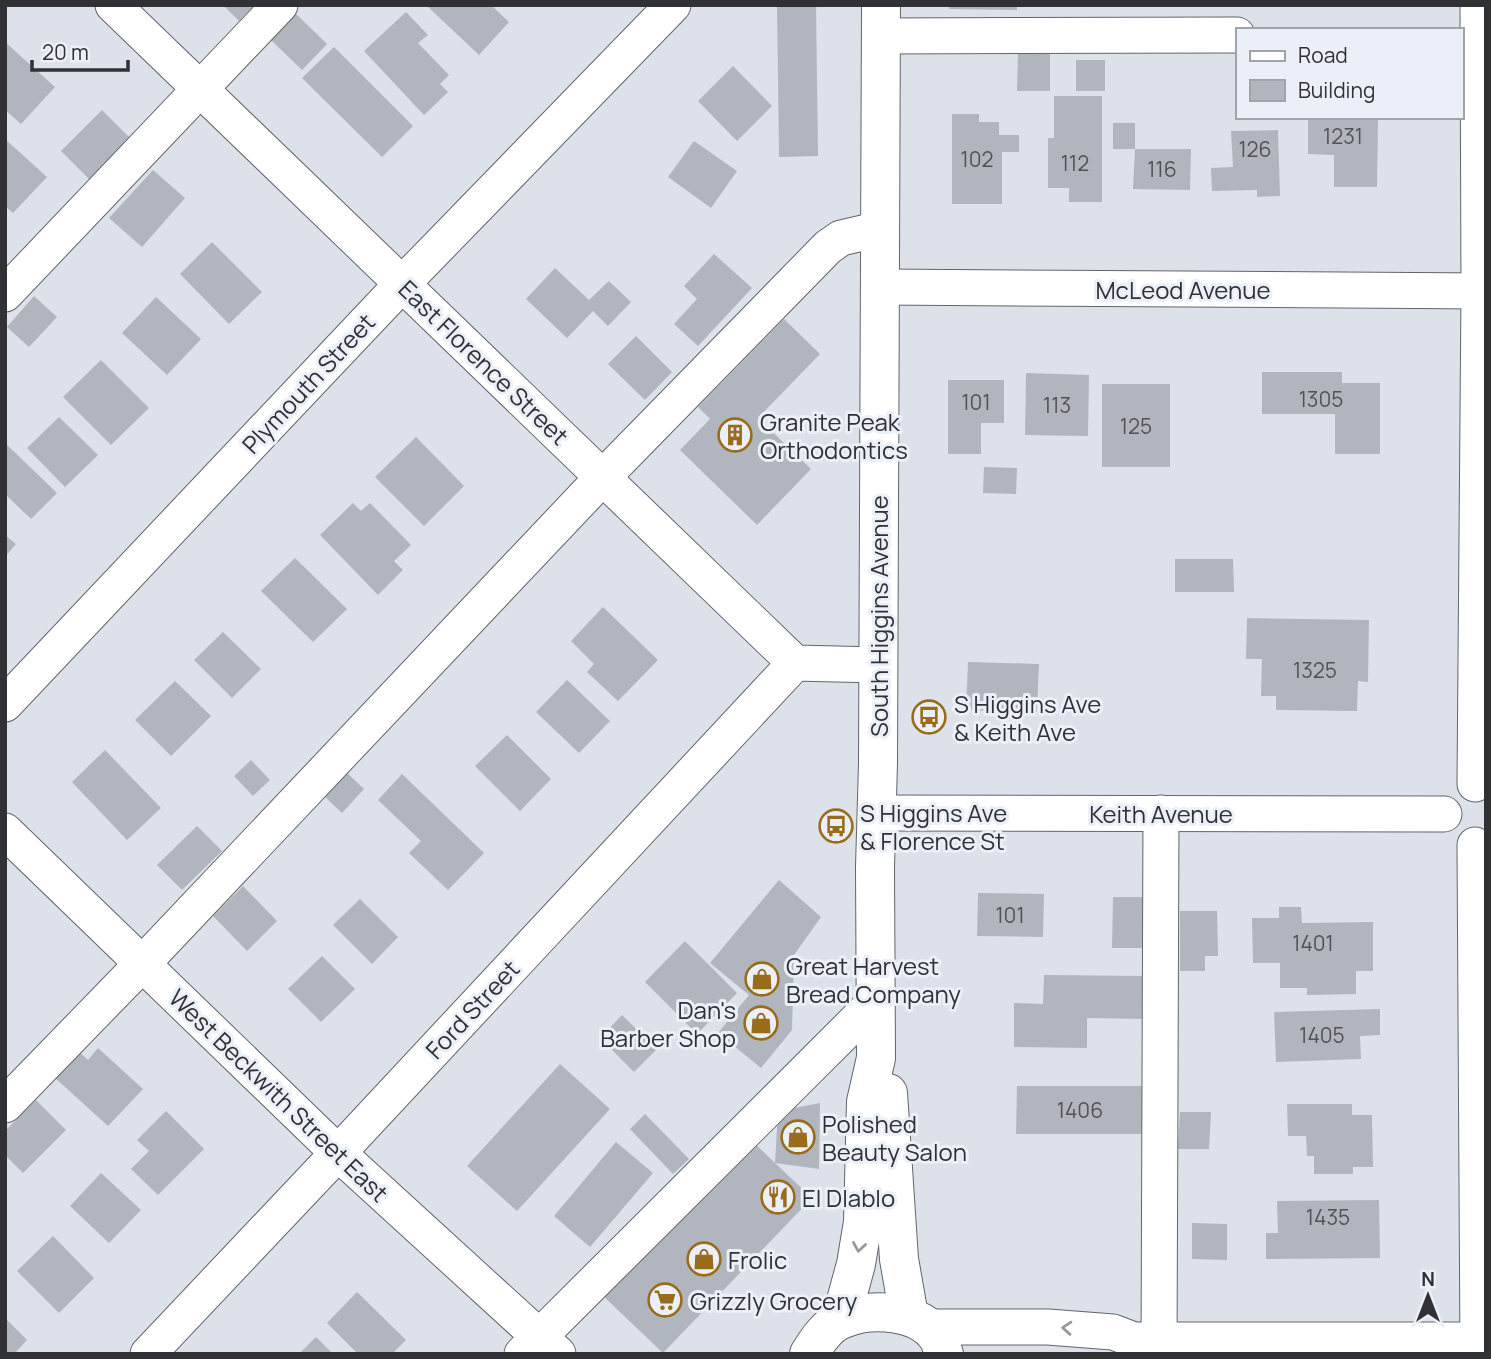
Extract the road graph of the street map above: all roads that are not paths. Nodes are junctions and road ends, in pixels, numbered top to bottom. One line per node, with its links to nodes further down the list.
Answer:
1 (114, 5): 7 (street, East Florence Street)
2 (280, 5): 7 (street)
3 (673, 5): 9 (street, Plymouth Street)
4 (881, 21): 6 (street); 8 (main road, South Higgins Avenue)
5 (1476, 27): 11 (street)
6 (1236, 34)
7 (200, 89): 9 (street, East Florence Street); 12 (street)
8 (880, 229): 10 (main road, South Higgins Avenue); 13 (street)
9 (403, 284): 13 (street, East Florence Street); 16 (street, Plymouth Street)
10 (879, 287): 11 (street, McLeod Avenue); 15 (main road, South Higgins Avenue)
11 (1483, 291): 17 (street)
12 (5, 295)
13 (603, 477): 14 (street, East Florence Street); 23 (street)
14 (795, 663): 15 (street); 27 (street, Ford Street)
15 (877, 665): 18 (main road, South Higgins Avenue)
16 (5, 704)
17 (1480, 786): 20 (street)
18 (878, 813): 19 (street, Keith Avenue); 24 (main road, South Higgins Avenue)
19 (1161, 813): 20 (street, Keith Avenue); 31 (street)
20 (1444, 814): 22 (street)
21 (5, 831): 23 (street, West Beckwith Street East)
22 (1480, 843): 30 (street)
23 (142, 964): 26 (street); 27 (street, West Beckwith Street East)
24 (876, 1001): 25 (main road, South Higgins Avenue); 32 (street)
25 (876, 1058): 28 (main road, South Higgins Avenue, one-way to 28); 29 (main road, South Higgins Avenue)
26 (5, 1105)
27 (338, 1153): 32 (street, West Beckwith Street East); 33 (street, Ford Street)
28 (841, 1319): 29 (main road); 34 (main road)
29 (927, 1332): 31 (street, one-way to 29)
30 (1481, 1344): 31 (street)
31 (1150, 1345): 35 (street)
32 (540, 1348)
33 (148, 1354)
34 (810, 1354)
35 (1071, 1354)

